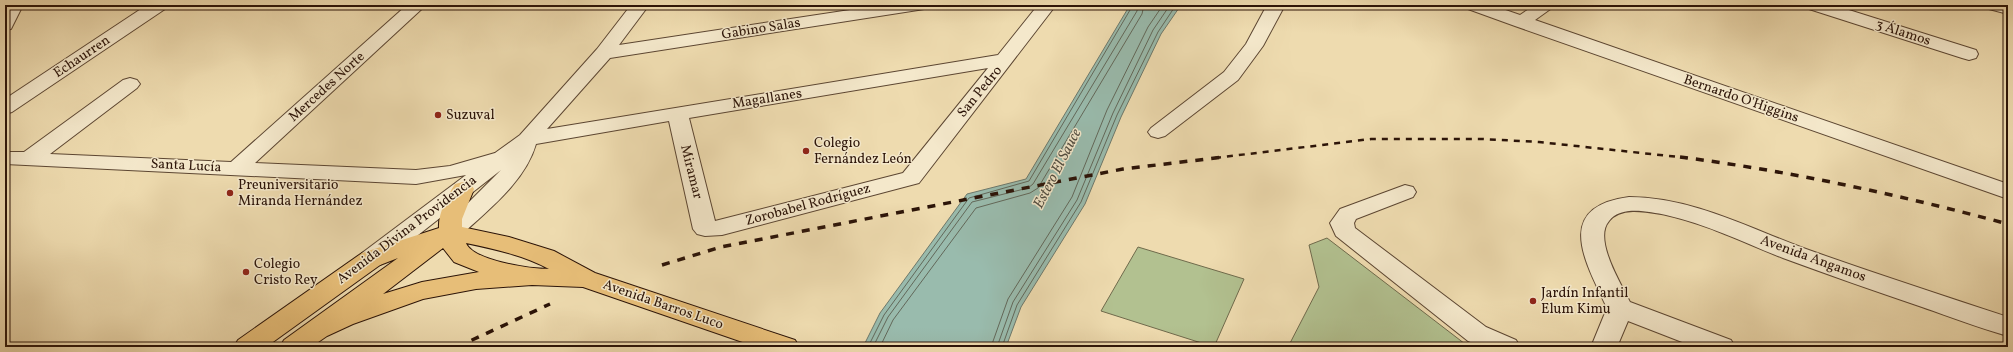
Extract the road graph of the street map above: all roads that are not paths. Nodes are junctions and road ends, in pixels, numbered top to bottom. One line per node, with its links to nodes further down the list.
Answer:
1 (14, 5): 14 (street)
2 (159, 5): 19 (street, Echaurren)
3 (418, 5): 26 (street, Mercedes Norte)
4 (640, 5): 15 (street, Avenida Divina Providencia)
5 (918, 5): 15 (street, Gabino Salas)
6 (1047, 5): 17 (street, San Pedro)
7 (1276, 5): 21 (street)
8 (1474, 5): 13 (street, Bernardo O'Higgins)
9 (1547, 5): 13 (street)
10 (1815, 5): 16 (street, 3 Álamos)
11 (1996, 5): 12 (street)
12 (2008, 9)
13 (1520, 22): 30 (street, Bernardo O'Higgins)
14 (5, 25)
15 (604, 53): 22 (street, Avenida Divina Providencia)
16 (1969, 54)
17 (1006, 59): 20 (street, Magallanes); 28 (street, San Pedro)
18 (130, 84): 25 (street)
19 (5, 108)
20 (678, 114): 22 (street, Magallanes); 32 (street, Miramar)
21 (1158, 132)
22 (527, 139): 24 (street, Avenida Divina Providencia); 33 (street, Avenida Divina Providencia)
23 (5, 158): 25 (street, Santa Lucía)
24 (501, 158): 27 (street, Santa Lucía); 31 (street, Avenida Divina Providencia)
25 (29, 159): 26 (street, Santa Lucía)
26 (237, 168): 27 (street, Santa Lucía)
27 (416, 177): 31 (street, Santa Lucía)
28 (911, 178): 32 (street, Zorobabel Rodríguez)
29 (1405, 192): 43 (street)
30 (2008, 192)
31 (456, 194): 33 (main road); 34 (street, Avenida Divina Providencia)
32 (705, 229)
33 (451, 232): 34 (main road); 35 (main road, Avenida Barros Luco); 36 (main road, Avenida Barros Luco); 39 (main road, Avenida Divina Providencia)
34 (371, 259): 41 (main road, Avenida Divina Providencia)
35 (532, 277): 36 (main road, Avenida Barros Luco); 39 (main road)
36 (586, 280): 40 (main road, Avenida Barros Luco)
37 (1620, 308): 38 (street, Avenida Angamos); 44 (street); 45 (street)
38 (2008, 327)
39 (318, 329): 42 (main road, Avenida Divina Providencia)
40 (780, 345)
41 (247, 347)
42 (293, 347)
43 (1507, 347)
44 (1604, 347)
45 (1722, 347)

